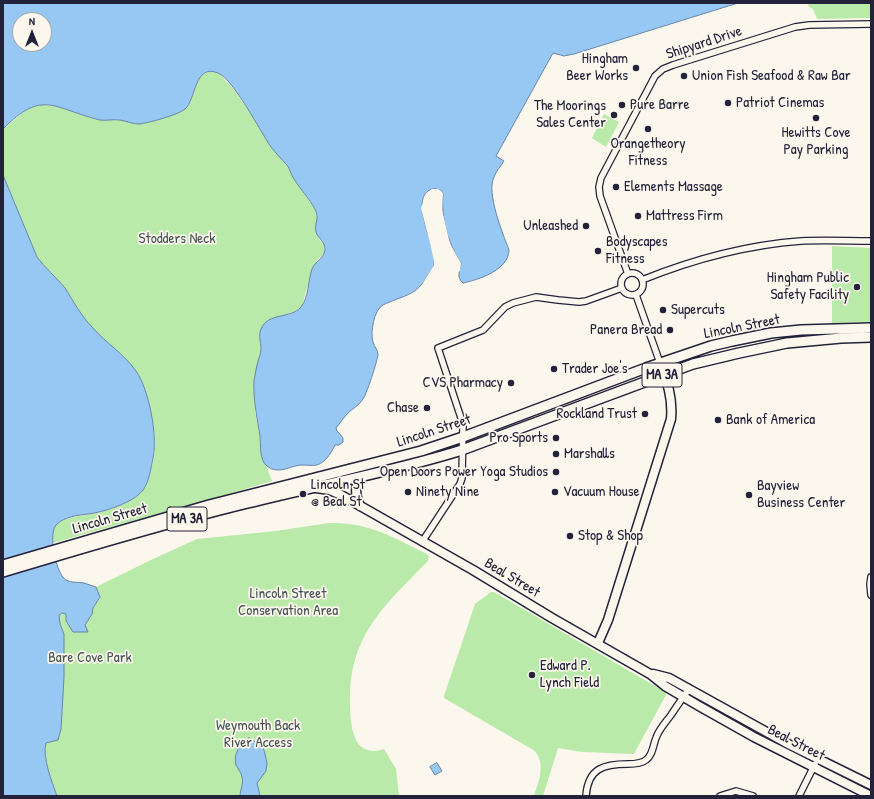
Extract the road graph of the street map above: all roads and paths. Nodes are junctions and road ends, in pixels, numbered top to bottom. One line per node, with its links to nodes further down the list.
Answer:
1 (871, 24): 3 (street, Shipyard Drive)
2 (871, 241): 4 (street)
3 (628, 274): 4 (street); 5 (street)
4 (642, 280): 6 (street)
5 (622, 288): 6 (street); 11 (street)
6 (636, 295): 9 (street)
7 (871, 328): 9 (main road, Lincoln Street / MA 3A)
8 (871, 337): 10 (main road, Lincoln Street / MA 3A)
9 (660, 363): 10 (street); 11 (main road, Lincoln Street / MA 3A)
10 (665, 374): 12 (main road, Lincoln Street / MA 3A); 22 (street)
11 (463, 437): 12 (street); 17 (main road, Lincoln Street / MA 3A)
12 (462, 450): 13 (main road, Lincoln Street / MA 3A); 16 (street)
13 (362, 477): 14 (main road, Lincoln Street / MA 3A); 15 (street)
14 (313, 487): 15 (street, Beal Street); 17 (main road, Lincoln Street / MA 3A)
15 (360, 506): 16 (street, Beal Street)
16 (422, 542): 22 (street, Beal Street)
17 (61, 551): 18 (main road, Lincoln Street / MA 3A); 19 (main road, Lincoln Street / MA 3A)
18 (3, 565)
19 (3, 572)
20 (871, 576): 21 (street)
21 (871, 595)
22 (598, 644): 23 (street, Beal Street)
23 (650, 674): 24 (street, Beal Street); 25 (street, Beal Street)
24 (688, 689): 25 (street); 26 (street, Beal Street)
25 (683, 697): 27 (street, Beal Street); 29 (street)
26 (817, 759): 27 (street); 28 (street, Beal Street)
27 (813, 767): 32 (street); 33 (street, Beal Street)
28 (871, 785)
29 (586, 796)
30 (720, 796): 31 (street)
31 (753, 796)
32 (799, 796)
33 (871, 796)

